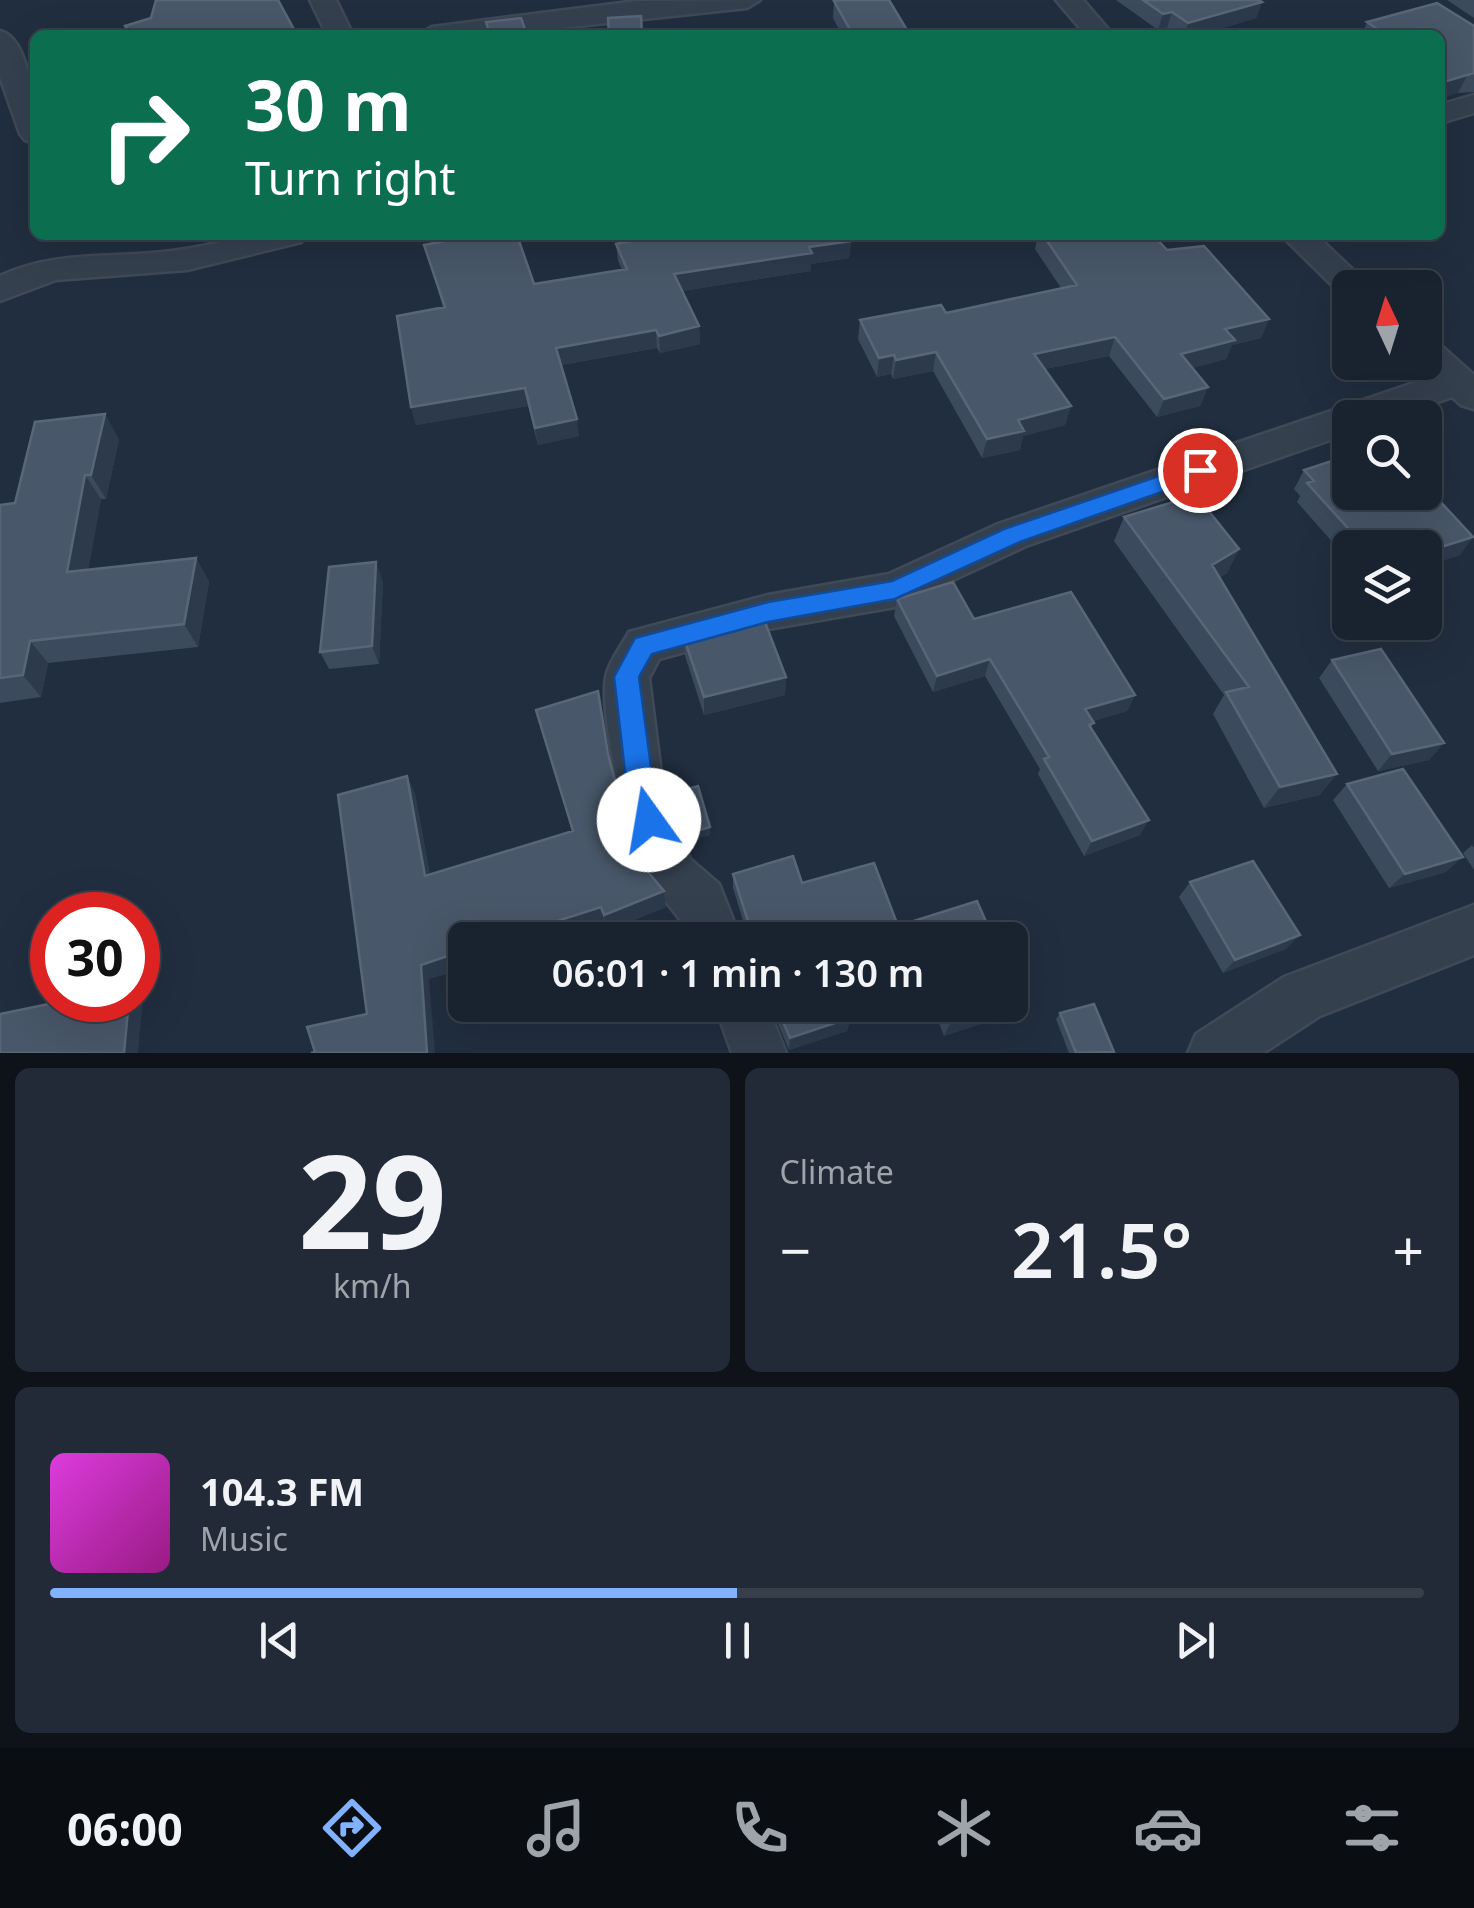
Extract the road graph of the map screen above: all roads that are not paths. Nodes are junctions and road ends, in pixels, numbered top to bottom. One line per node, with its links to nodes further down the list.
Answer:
1 (323, 0): 4 (street)
2 (746, 0): 5 (street)
3 (1069, 0): 6 (street)
4 (338, 30)
5 (471, 30)
6 (1096, 30)
7 (0, 39): 10 (street)
8 (1474, 104): 9 (street)
9 (1445, 113)
10 (30, 120)
11 (271, 240): 13 (street)
12 (1302, 240): 14 (street)
13 (62, 250): 15 (street)
14 (1335, 270)
15 (0, 290)
16 (1442, 367): 17 (street)
17 (1466, 389): 18 (street)
18 (1423, 400)
19 (1332, 425): 20 (street)
20 (710, 922)
21 (1474, 930): 24 (street)
22 (747, 1022): 23 (street)
23 (759, 1053)
24 (1215, 1053)

